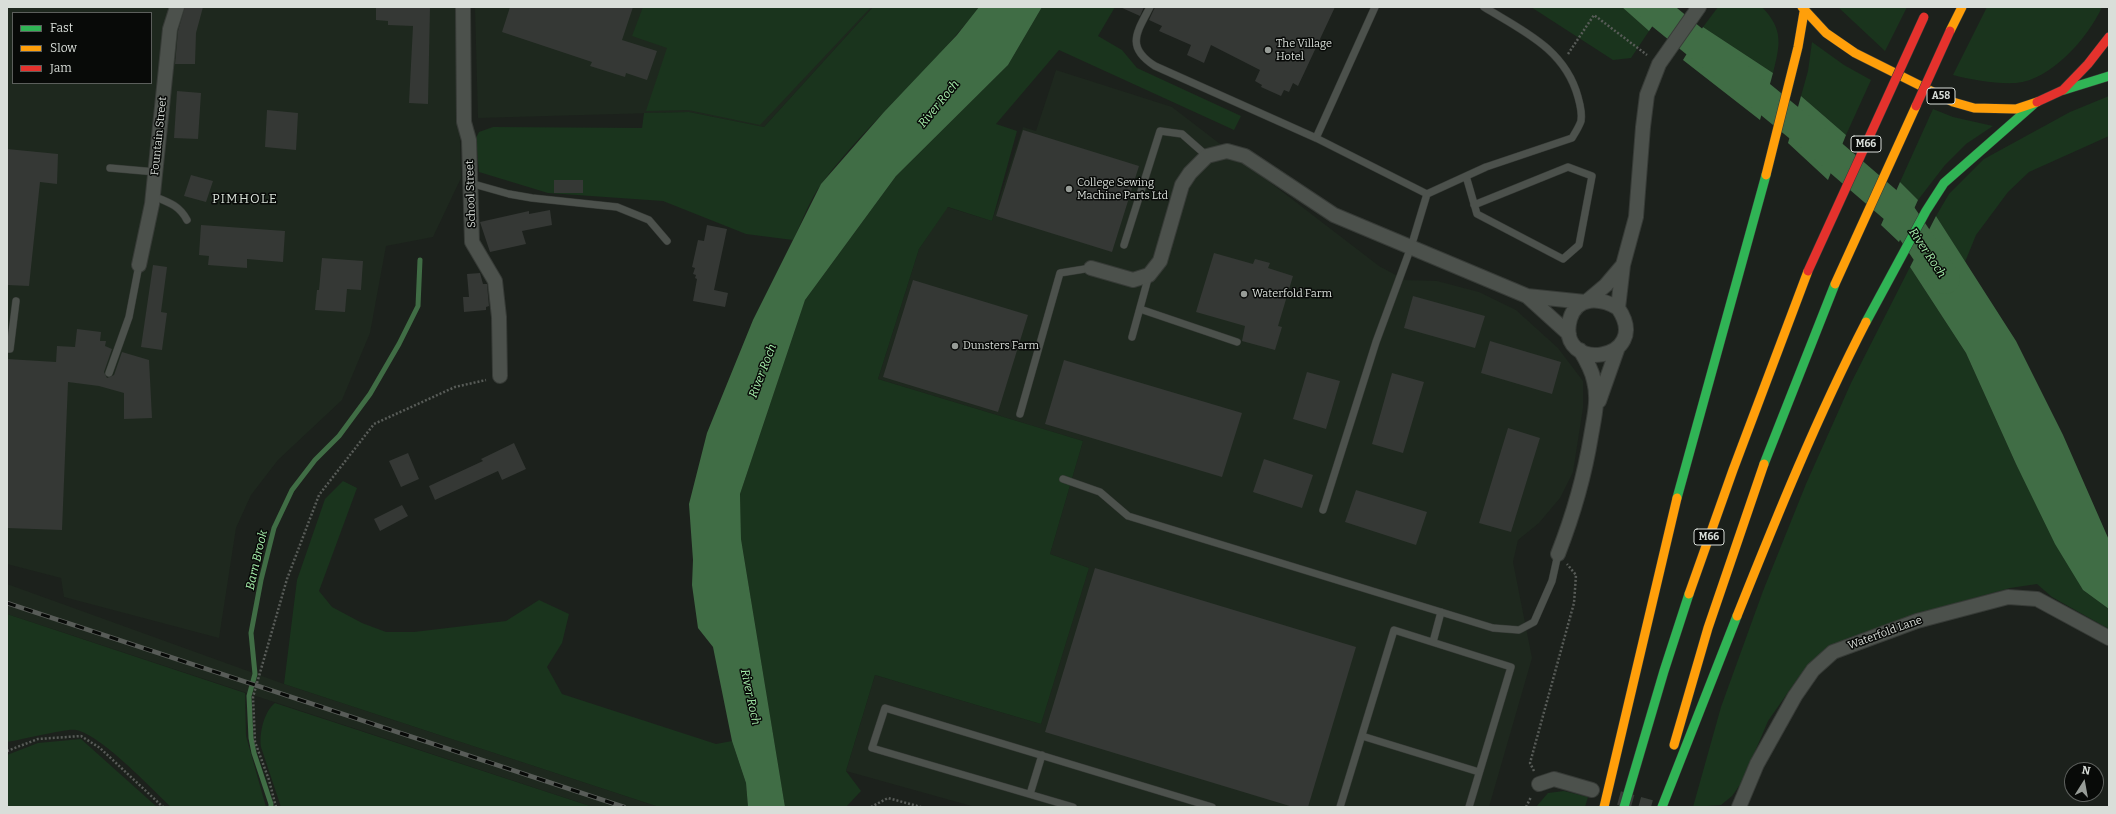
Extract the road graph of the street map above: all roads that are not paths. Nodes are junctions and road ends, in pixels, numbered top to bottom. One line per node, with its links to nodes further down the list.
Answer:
1 (177, 7): 17 (street, Fountain Street)
2 (463, 7): 19 (street, School Street)
3 (1150, 7): 14 (lane)
4 (1375, 7): 14 (lane)
5 (1484, 7): 18 (lane)
6 (1699, 7): 27 (street)
7 (1929, 7): 63 (highway, M66, bridge)
8 (1962, 7): 64 (highway, M66, bridge)
9 (1803, 9): 13 (highway, A58); 62 (highway)
10 (2109, 37): 12 (highway, A58)
11 (2109, 76): 12 (highway, A58)
12 (2063, 90): 13 (highway, A58)
13 (2034, 104): 65 (highway)
14 (1316, 138): 20 (lane)
15 (1207, 156): 25 (lane); 26 (street); 30 (street)
16 (110, 168): 17 (lane)
17 (156, 172): 21 (street, Fountain Street)
18 (1466, 176): 20 (lane); 22 (lane)
19 (470, 183): 24 (lane); 43 (street, School Street)
20 (1427, 194): 26 (lane)
21 (153, 196): 23 (lane); 28 (street, Fountain Street)
22 (1474, 205): 22 (lane)
23 (187, 220)
24 (667, 241)
25 (1124, 245)
26 (1410, 247): 31 (street); 47 (lane)
27 (1623, 264): 33 (street); 34 (street)
28 (139, 266): 42 (lane)
29 (1091, 268): 30 (street); 45 (lane)
30 (1149, 275): 35 (lane)
31 (1527, 296): 33 (street); 36 (street)
32 (16, 301): 40 (lane)
33 (1586, 302): 34 (street); 36 (street)
34 (1618, 308): 39 (street)
35 (1140, 309): 37 (lane); 38 (lane)
36 (1569, 334): 41 (street)
37 (1132, 337)
38 (1237, 342)
39 (1618, 347): 41 (street); 44 (street)
40 (7, 349)
41 (1580, 350): 44 (street)
42 (109, 373)
43 (500, 376)
44 (1596, 408): 48 (street)
45 (1020, 414)
46 (1063, 479): 49 (lane)
47 (1323, 510)
48 (1558, 554): 49 (lane)
49 (1441, 612): 51 (lane)
50 (2109, 638): 66 (street, Waterfold Lane)
51 (1433, 642): 52 (lane); 54 (lane)
52 (1362, 736): 54 (lane); 60 (lane)
53 (1042, 755): 57 (lane); 57 (lane); 59 (lane)
54 (1480, 772): 61 (lane)
55 (1540, 784): 56 (street)
56 (1592, 790)
57 (1030, 794): 58 (lane)
58 (1073, 807)
59 (1212, 807)
60 (1340, 807)
61 (1468, 807)
62 (1604, 807)
63 (1624, 807)
64 (1658, 807)
65 (1662, 807)
66 (1739, 807)

